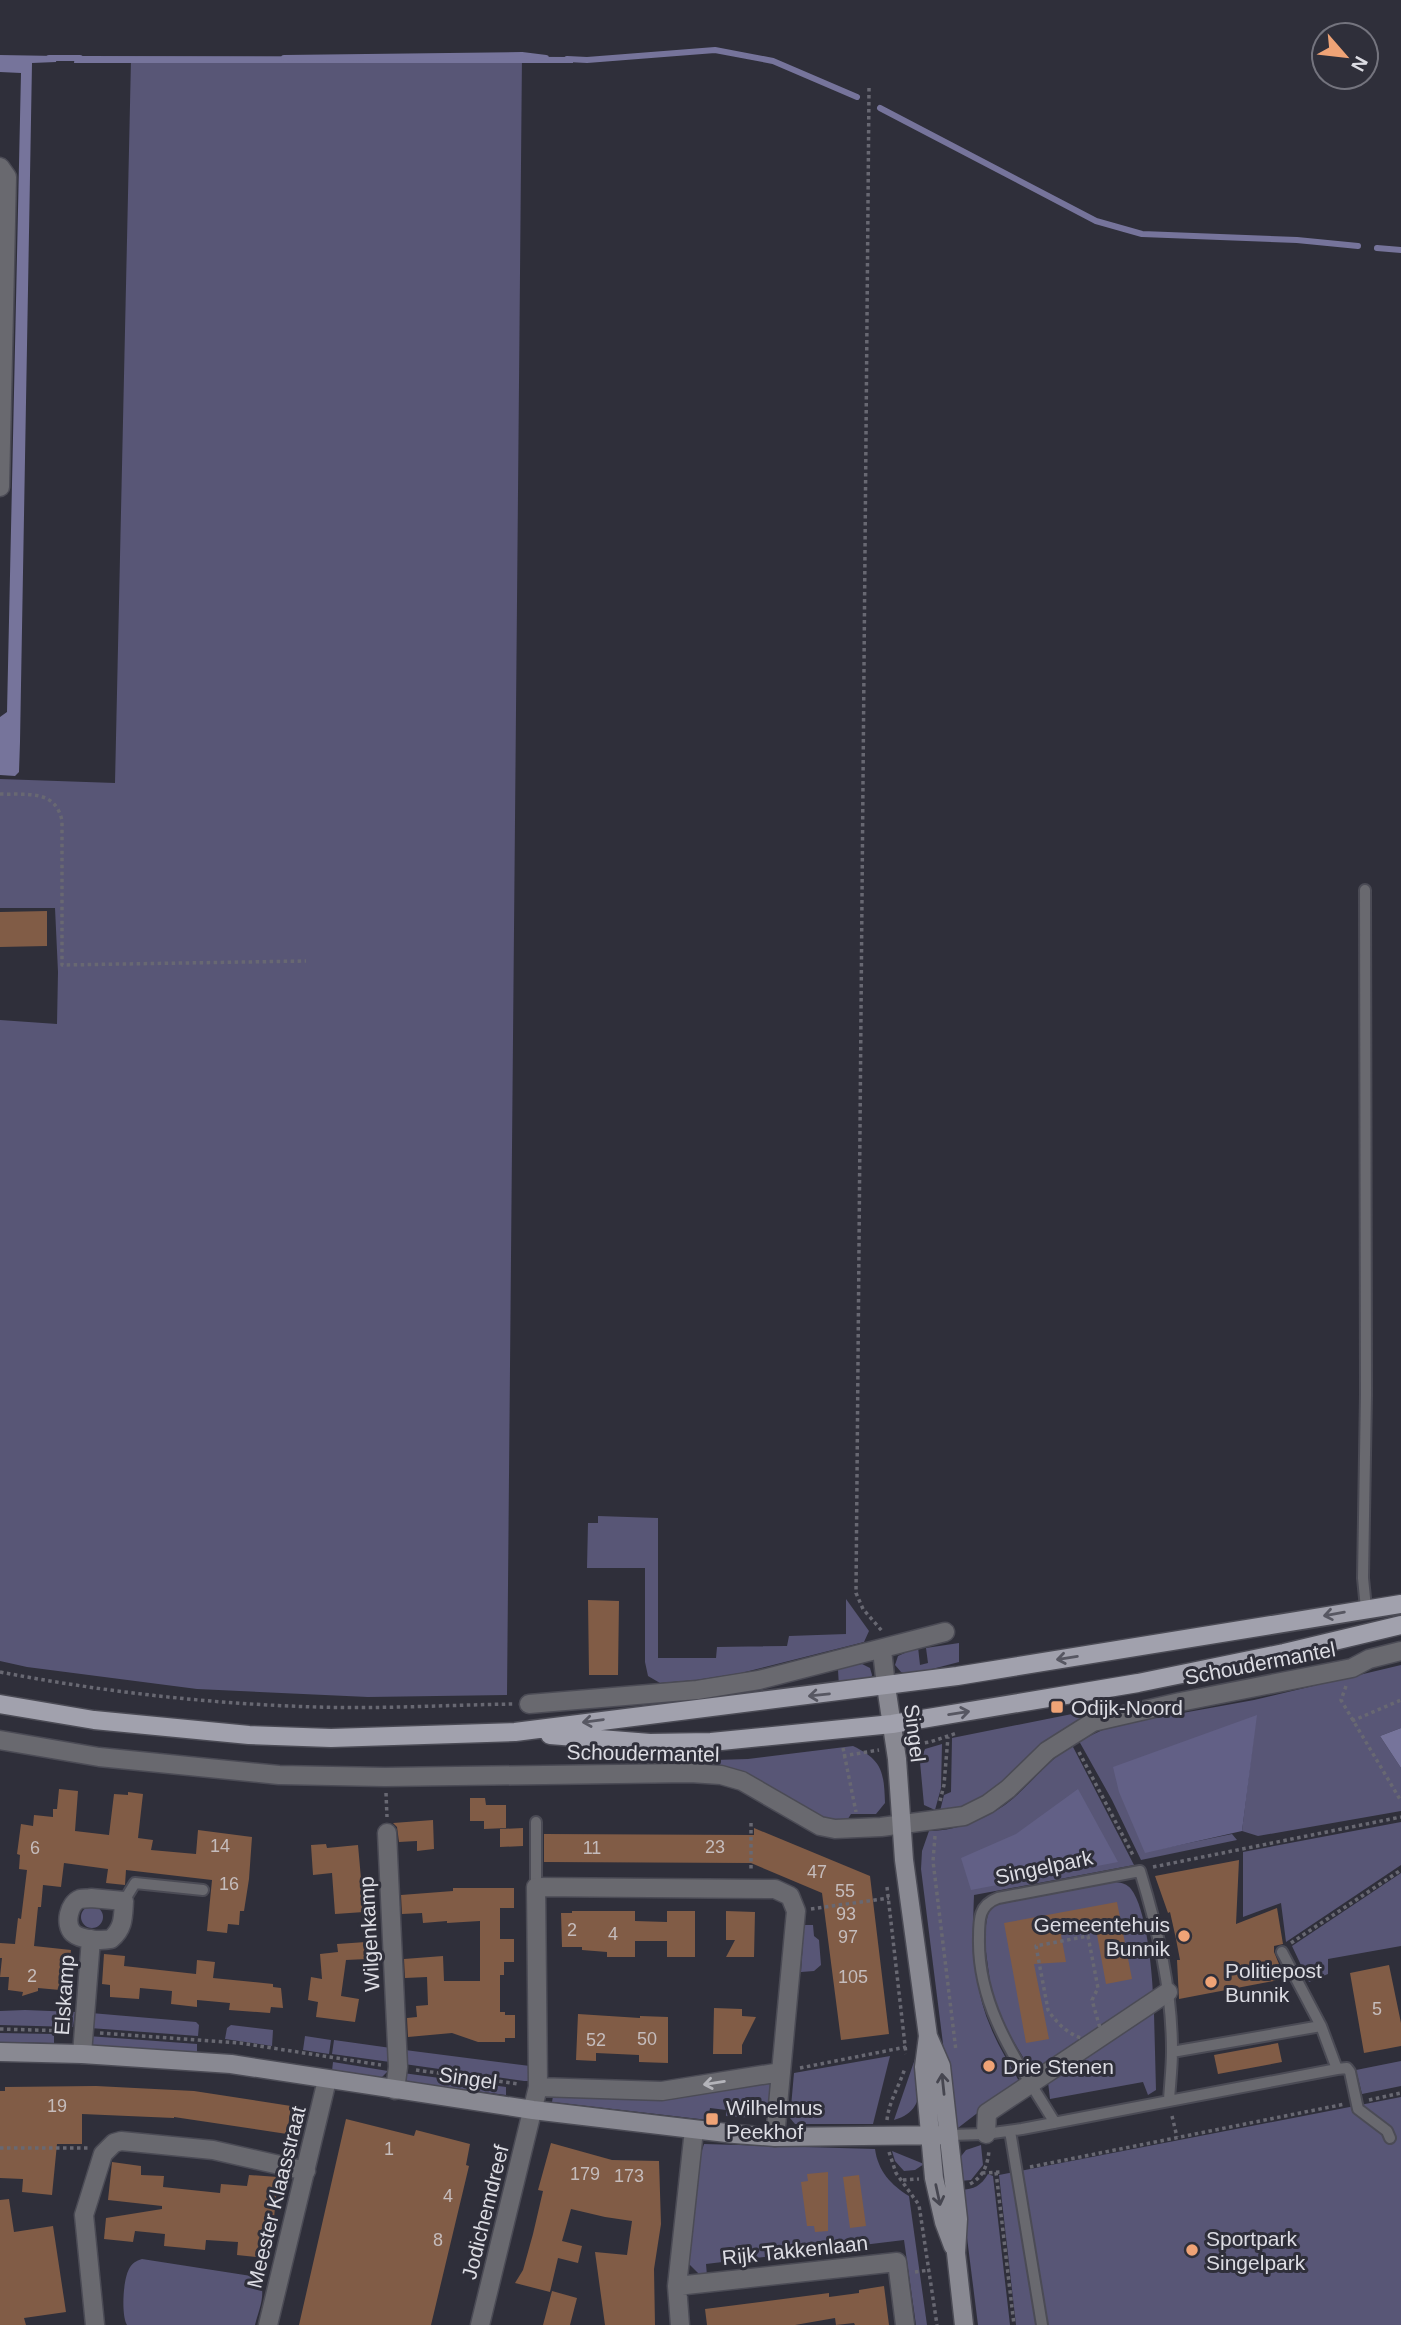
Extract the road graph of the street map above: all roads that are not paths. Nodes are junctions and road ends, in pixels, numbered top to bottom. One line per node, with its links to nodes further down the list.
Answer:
1 (0, 167): 2 (street)
2 (2, 317): 3 (street)
3 (0, 487)
4 (1364, 890): 6 (lane)
5 (1401, 1604): 6 (main road, Schoudermantel)
6 (1366, 1608): 11 (main road, Schoudermantel, one-way to 11)
7 (1401, 1625): 14 (main road, Schoudermantel, one-way to 7)
8 (945, 1632): 9 (street)
9 (887, 1648): 11 (street); 13 (street)
10 (1401, 1651): 18 (street, Schoudermantel)
11 (886, 1686): 14 (street, Singel); 15 (main road, Schoudermantel, one-way to 15)
12 (0, 1704): 15 (main road, Schoudermantel)
13 (529, 1704)
14 (892, 1724): 15 (main road, Schoudermantel); 18 (street, Singel)
15 (515, 1732)
16 (0, 1740): 18 (street, Schoudermantel)
17 (536, 1822): 20 (lane)
18 (900, 1825): 42 (street, Singel)
19 (387, 1833): 35 (street, Wilgenkamp)
20 (536, 1887): 31 (street); 34 (street)
21 (202, 1890): 22 (lane)
22 (124, 1901): 23 (street, Elskamp); 23 (street, Elskamp)
23 (91, 1939): 29 (street, Elskamp)
24 (1282, 1952): 26 (lane)
25 (1168, 1992): 28 (lane); 33 (street); 33 (lane, Singelpark)
26 (1321, 2026): 28 (lane); 30 (lane)
27 (0, 2052): 29 (street, Singel)
28 (1172, 2052): 36 (lane)
29 (82, 2054): 32 (street, Singel)
30 (1337, 2069): 36 (lane); 44 (lane)
31 (781, 2072): 34 (street, one-way to 34); 43 (street)
32 (327, 2080): 35 (street, Singel); 45 (street, Meester Klaasstraat)
33 (1032, 2085): 38 (lane, Singelpark); 41 (street)
34 (538, 2087): 37 (street)
35 (395, 2090): 37 (street, Singel)
36 (1169, 2100): 38 (lane)
37 (533, 2110): 39 (street, Singel); 49 (street, Jodichemdreef)
38 (1055, 2123): 40 (lane)
39 (694, 2130): 43 (street, Singel); 46 (street)
40 (1010, 2131): 41 (lane); 53 (lane)
41 (986, 2134): 42 (lane)
42 (939, 2135): 43 (street, Singel); 52 (street, Singel)
43 (775, 2137)
44 (1390, 2138)
45 (306, 2171): 47 (street); 48 (street, Meester Klaasstraat)
46 (677, 2286): 50 (street); 51 (street, Rijk Takkenlaan)
47 (95, 2325)
48 (268, 2325)
49 (480, 2325)
50 (680, 2325)
51 (905, 2325)
52 (964, 2325)
53 (1042, 2325)

